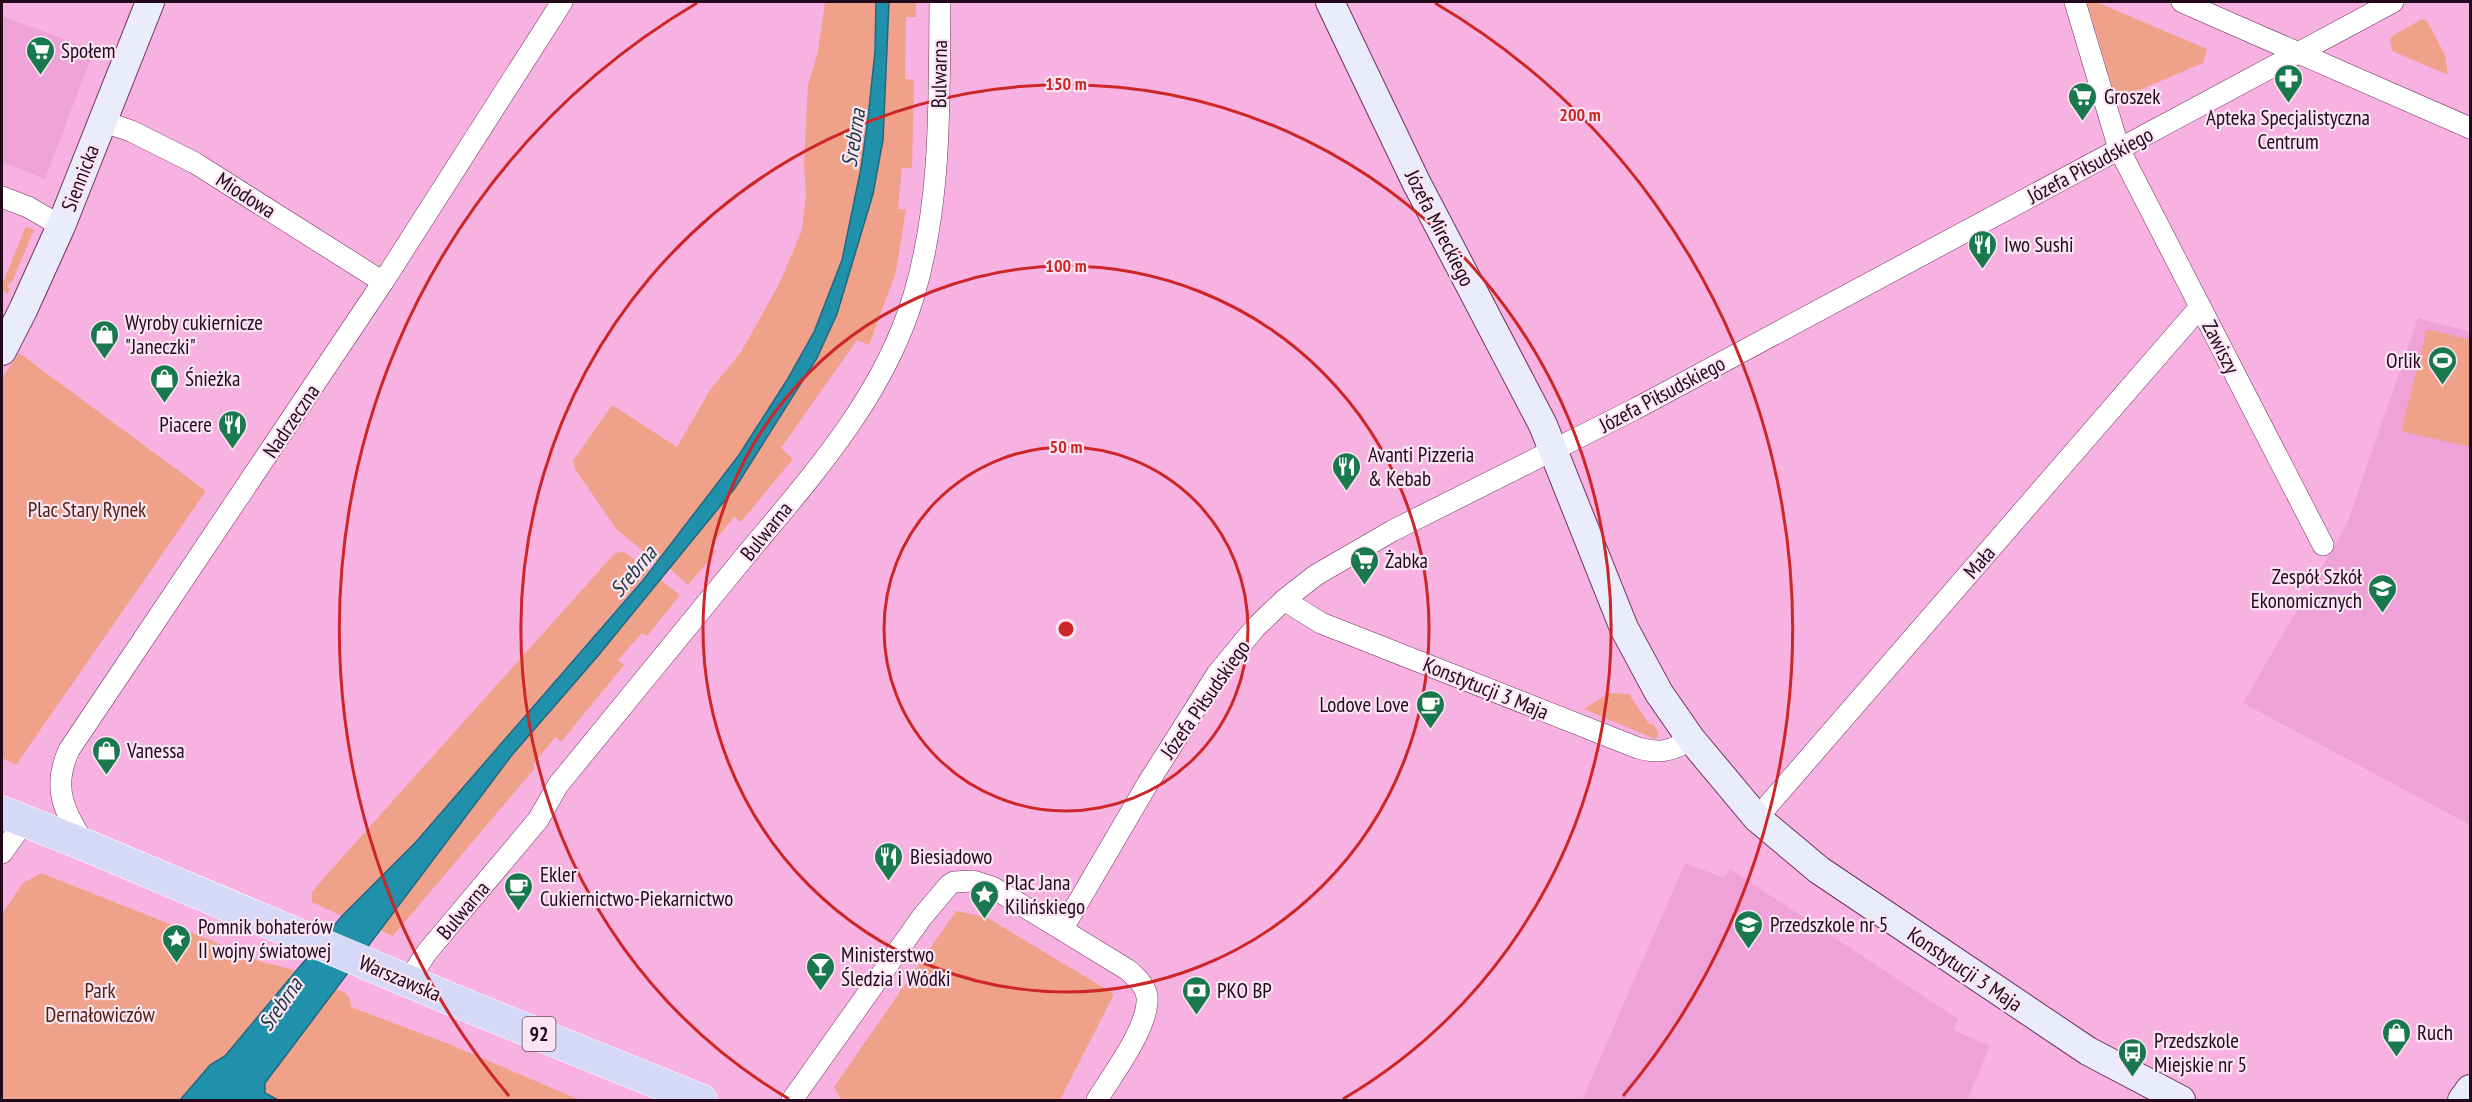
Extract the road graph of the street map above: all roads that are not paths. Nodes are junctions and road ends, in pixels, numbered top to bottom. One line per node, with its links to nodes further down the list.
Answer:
1 (150, 2): 9 (street, Siennicka)
2 (562, 2): 14 (street, Nadrzeczna)
3 (940, 2): 26 (street, Bulwarna)
4 (1330, 2): 17 (street, Józefa Mireckiego)
5 (2075, 2): 11 (street, Zawiszy)
6 (2182, 2): 8 (street)
7 (2393, 2): 8 (street, Józefa Piłsudskiego)
8 (2297, 52): 10 (street); 11 (street, Józefa Piłsudskiego)
9 (102, 121): 13 (street, Siennicka); 14 (street, Miodowa)
10 (2470, 128)
11 (2119, 149): 15 (street, Zawiszy); 17 (street, Józefa Piłsudskiego)
12 (2, 196): 13 (street)
13 (62, 226): 16 (street, Siennicka)
14 (383, 282): 23 (street, Nadrzeczna)
15 (2200, 307): 18 (street, Zawiszy); 22 (street, Mała)
16 (2, 351)
17 (1553, 452): 19 (street, Józefa Piłsudskiego); 20 (street, Konstytucji 3 Maja)
18 (2323, 545)
19 (1284, 600): 20 (street, Konstytucji 3 Maja); 25 (street, Józefa Piłsudskiego)
20 (1691, 739): 22 (street, Konstytucji 3 Maja)
21 (13, 817): 23 (main road, Warszawska / 92); 24 (street)
22 (1757, 818): 31 (street, Konstytucji 3 Maja)
23 (85, 845): 26 (main road, Warszawska / 92)
24 (2, 853)
25 (1062, 930): 29 (street); 30 (street)
26 (408, 981): 28 (main road, Warszawska / 92)
27 (2470, 1089): 32 (street)
28 (701, 1101)
29 (792, 1101)
30 (1097, 1101)
31 (2181, 1101)
32 (2462, 1101)

